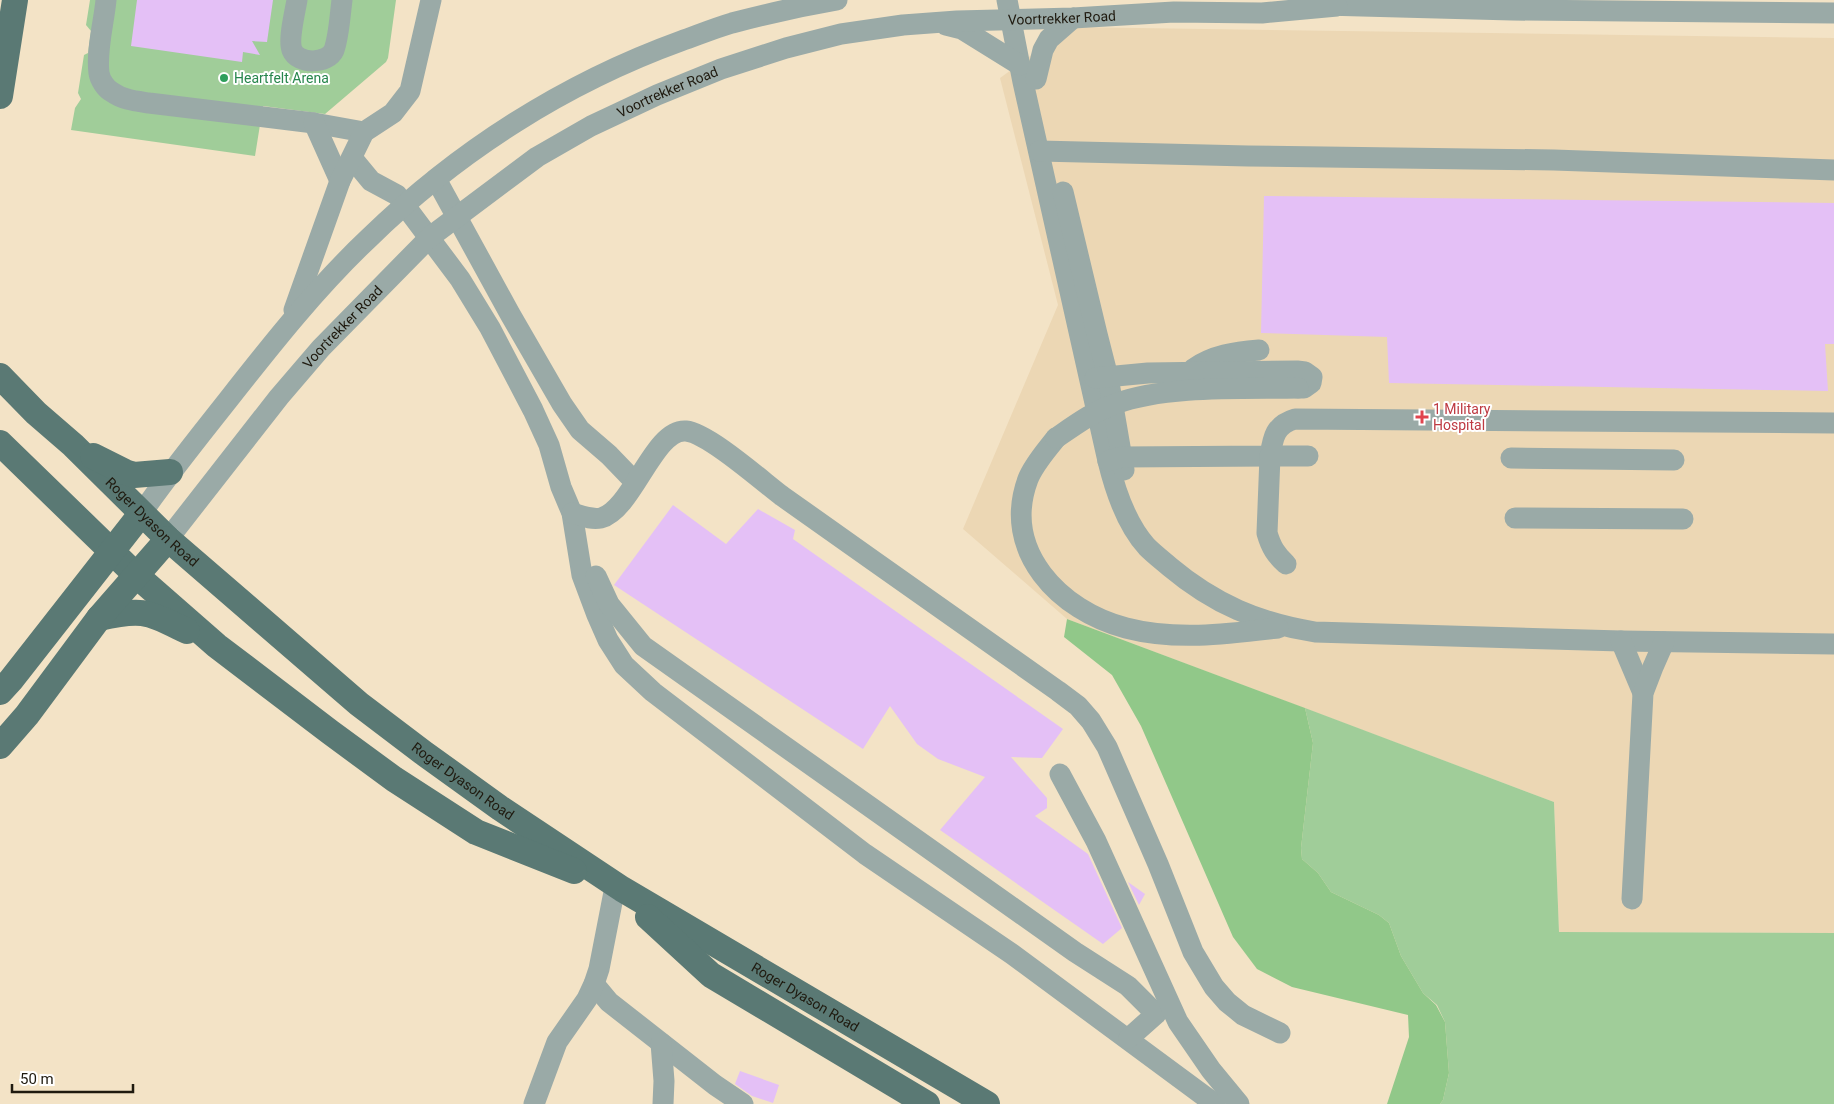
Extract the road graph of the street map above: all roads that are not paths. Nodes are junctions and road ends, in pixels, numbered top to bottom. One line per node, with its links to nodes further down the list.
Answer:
1 (15, 0): 15 (main road)
2 (106, 0): 16 (street)
3 (297, 0): 4 (street)
4 (342, 0)
5 (430, 0): 17 (street)
6 (837, 0): 21 (street)
7 (1274, 0): 8 (street, Voortrekker Road)
8 (1337, 6): 10 (street, Voortrekker Road); 11 (street, Voortrekker Road)
9 (1016, 9): 11 (street, Voortrekker Road); 12 (street, Voortrekker Road); 13 (street); 14 (street)
10 (1834, 13)
11 (1073, 18): 14 (street)
12 (938, 22): 13 (street); 24 (street, Voortrekker Road)
13 (1020, 65): 18 (street)
14 (1036, 79): 18 (street)
15 (0, 96)
16 (314, 123): 17 (street); 22 (street)
17 (364, 132): 19 (street)
18 (1046, 151): 20 (street); 30 (street)
19 (352, 158): 22 (street); 23 (street)
20 (1834, 170)
21 (436, 179): 23 (street); 24 (street)
22 (340, 182): 26 (street)
23 (404, 206): 25 (street); 26 (street)
24 (456, 217): 25 (street, Voortrekker Road); 40 (street)
25 (430, 238): 42 (street); 45 (street, Voortrekker Road)
26 (288, 326): 39 (street)
27 (1259, 350): 28 (street)
28 (1188, 372): 30 (street); 50 (street, bridge)
29 (0, 376): 33 (main road, Roger Dyason Road)
30 (1099, 378): 37 (street)
31 (1834, 423): 34 (street)
32 (0, 443): 46 (main road, Roger Dyason Road)
33 (73, 445): 39 (main road); 41 (main road, Roger Dyason Road)
34 (1270, 456): 35 (street); 37 (street); 47 (street)
35 (1308, 456)
36 (1512, 458): 38 (street)
37 (1115, 459): 50 (street)
38 (1674, 460)
39 (170, 472): 41 (street)
40 (635, 482): 42 (street); 66 (street)
41 (141, 514): 45 (main road, Roger Dyason Road); 46 (main road)
42 (581, 516): 55 (street); 56 (street)
43 (1515, 518): 44 (street)
44 (1683, 519)
45 (168, 539): 48 (main road); 73 (main road, Roger Dyason Road)
46 (111, 552): 48 (main road, Roger Dyason Road); 57 (main road)
47 (1286, 564)
48 (137, 576): 49 (main road); 54 (main road, Roger Dyason Road)
49 (99, 618): 54 (main road); 59 (main road)
50 (1285, 627): 51 (street)
51 (1621, 641): 52 (street); 58 (street)
52 (1664, 642): 53 (street); 58 (street)
53 (1834, 644)
54 (217, 646): 61 (main road, Roger Dyason Road)
55 (643, 646): 56 (street); 64 (street)
56 (624, 665): 67 (street)
57 (0, 692)
58 (1643, 693): 62 (street)
59 (0, 746)
60 (1060, 774): 65 (street)
61 (615, 887): 63 (street); 72 (main road, Roger Dyason Road)
62 (1632, 898)
63 (594, 984): 68 (street); 69 (street)
64 (1156, 1014): 65 (street); 67 (street)
65 (1178, 1022): 75 (street)
66 (1280, 1033)
67 (1129, 1038): 74 (street)
68 (661, 1043): 70 (street); 71 (street)
69 (534, 1104)
70 (663, 1104)
71 (742, 1104)
72 (927, 1104)
73 (987, 1104)
74 (1215, 1104)
75 (1239, 1104)

